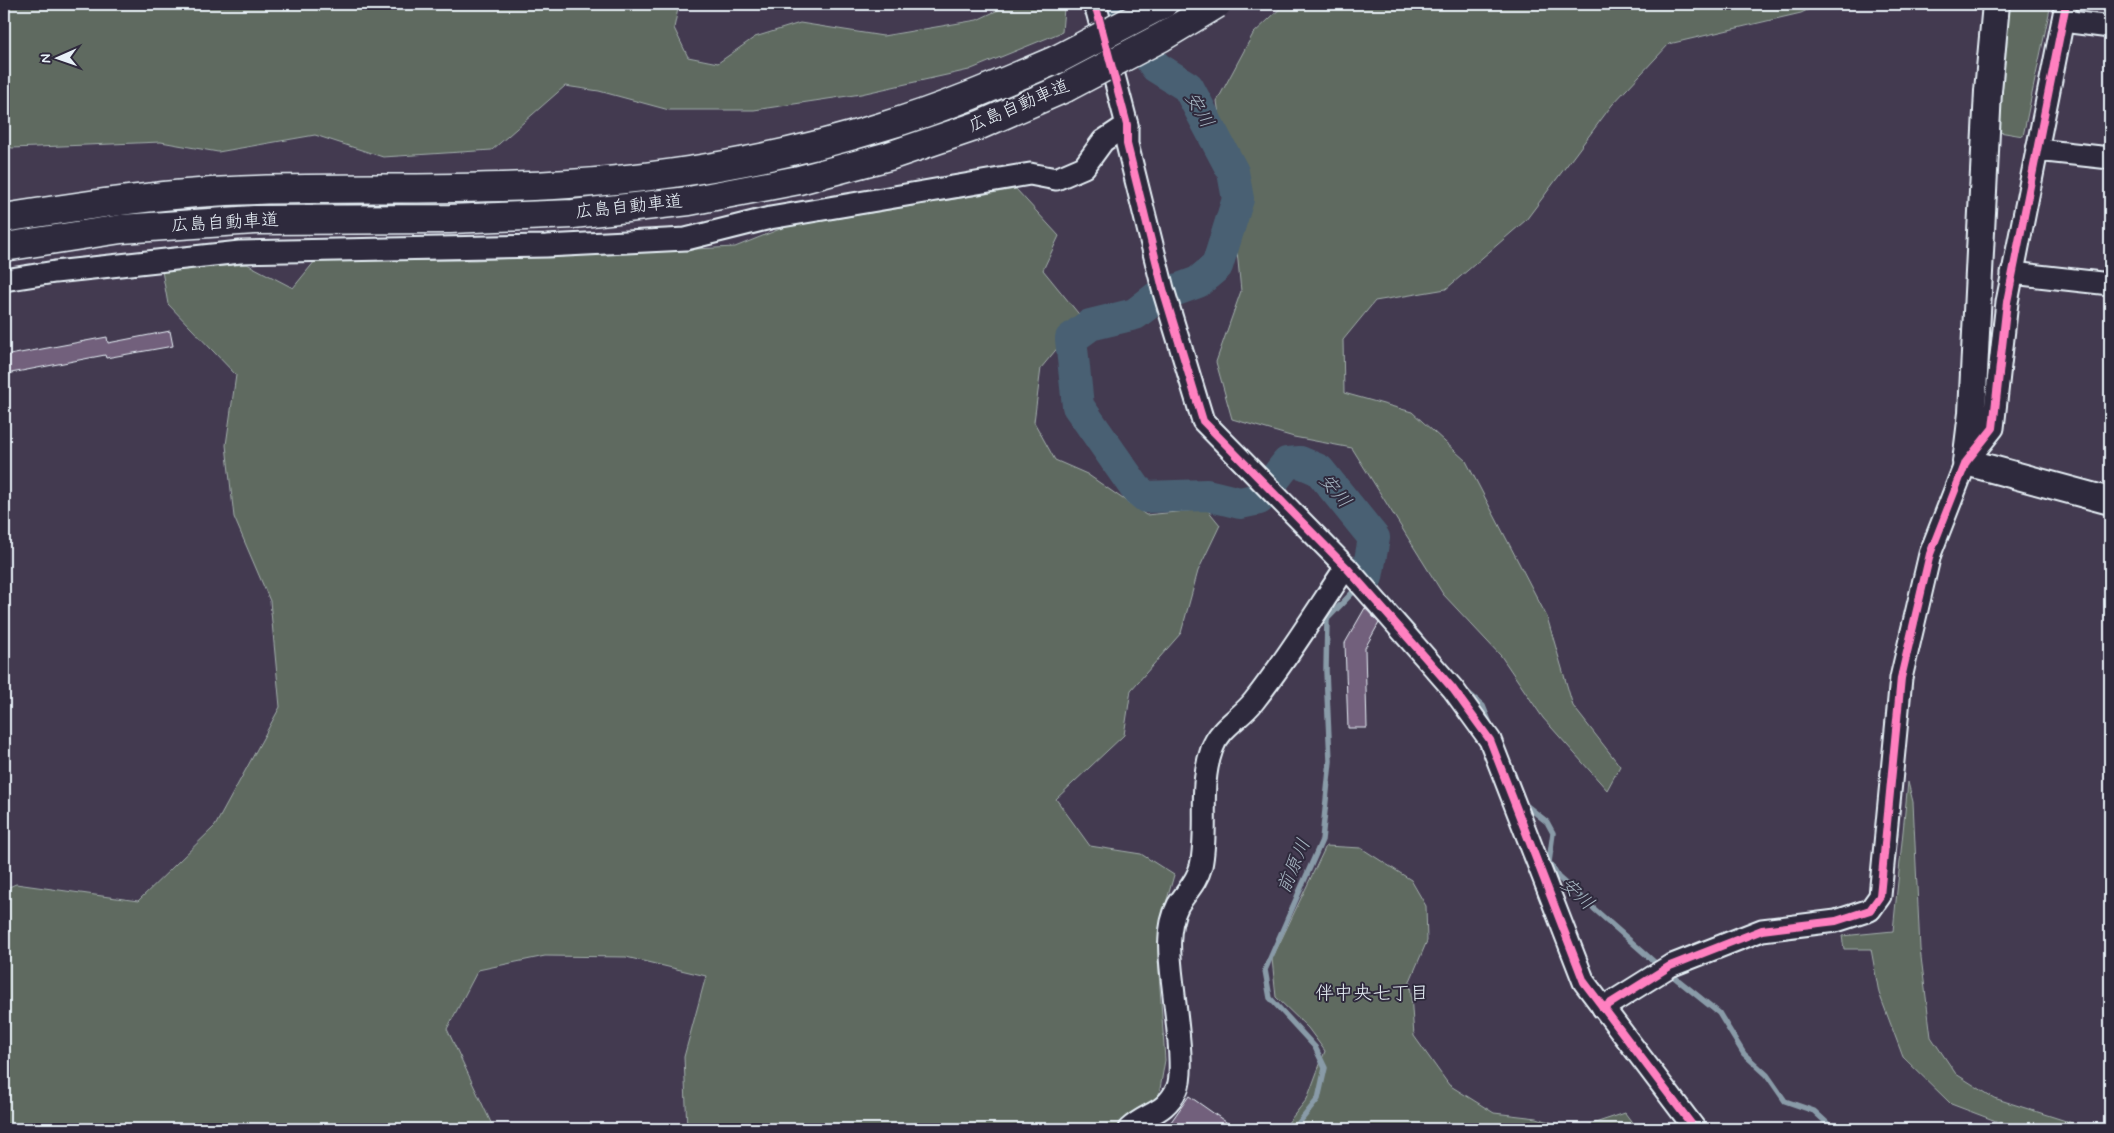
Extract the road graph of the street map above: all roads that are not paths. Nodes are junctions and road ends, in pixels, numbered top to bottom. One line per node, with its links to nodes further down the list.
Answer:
1 (1093, 4): 7 (street)
2 (1163, 4): 10 (highway, 広島自動車道, bridge)
3 (1217, 4): 11 (highway, 広島自動車道, bridge)
4 (1996, 4): 15 (street)
5 (2064, 12): 6 (street); 8 (street)
6 (2110, 26)
7 (1127, 125): 13 (street); 17 (street)
8 (2037, 150): 9 (street); 12 (street)
9 (2110, 158)
10 (4, 218)
11 (4, 247)
12 (2012, 273): 14 (street); 15 (street)
13 (4, 280)
14 (2110, 284)
15 (1966, 462): 16 (street); 18 (street)
16 (2110, 499)
17 (1346, 567): 18 (street); 19 (street)
18 (1603, 1008): 20 (street)
19 (1129, 1129)
20 (1695, 1129)

